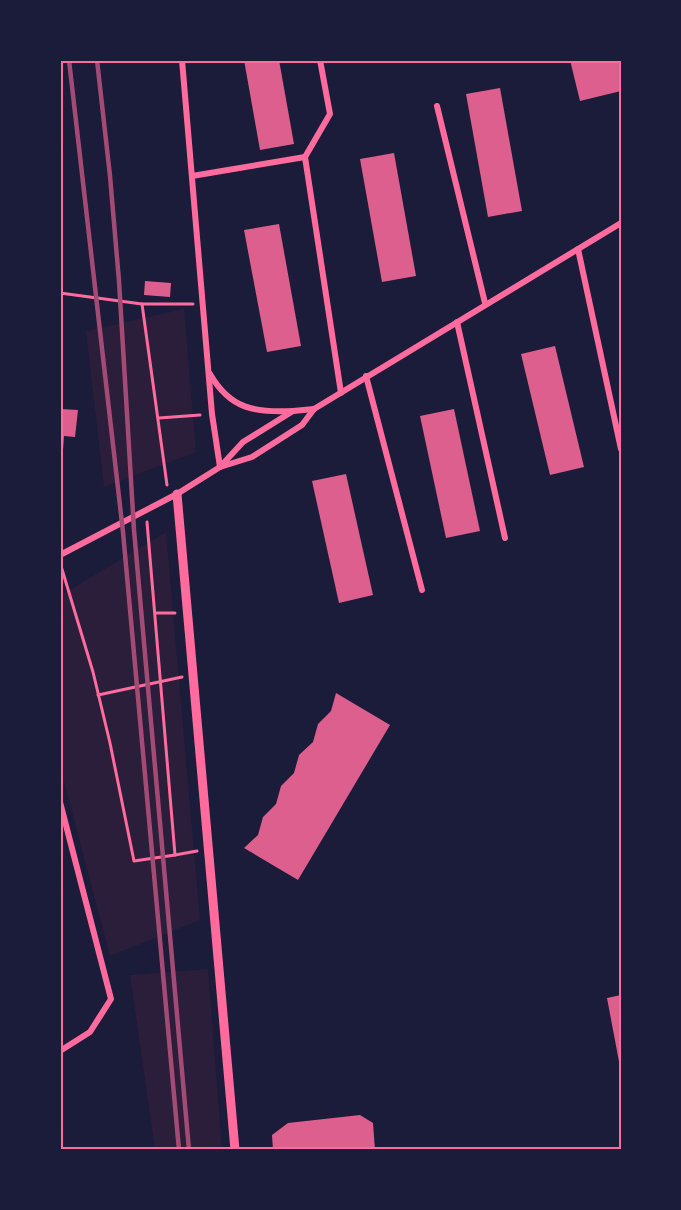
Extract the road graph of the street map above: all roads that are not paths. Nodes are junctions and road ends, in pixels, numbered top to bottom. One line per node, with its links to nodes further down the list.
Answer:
1 (182, 60): 5 (street)
2 (320, 60): 4 (street)
3 (437, 106): 8 (street)
4 (305, 157): 5 (street); 12 (street)
5 (192, 176): 10 (street)
6 (621, 223): 7 (street)
7 (578, 249): 8 (street); 15 (street)
8 (485, 303): 9 (street)
9 (458, 322): 11 (street); 18 (street)
10 (208, 372): 14 (street); 16 (street)
11 (366, 376): 12 (street); 20 (street)
12 (341, 393): 13 (street)
13 (314, 409): 14 (street); 16 (street)
14 (293, 411): 16 (street)
15 (621, 449)
16 (220, 467): 17 (street)
17 (173, 497): 19 (street); 23 (street)
18 (505, 538)
19 (60, 555)
20 (422, 590)
21 (60, 802): 22 (street)
22 (60, 1051)
23 (235, 1150)

